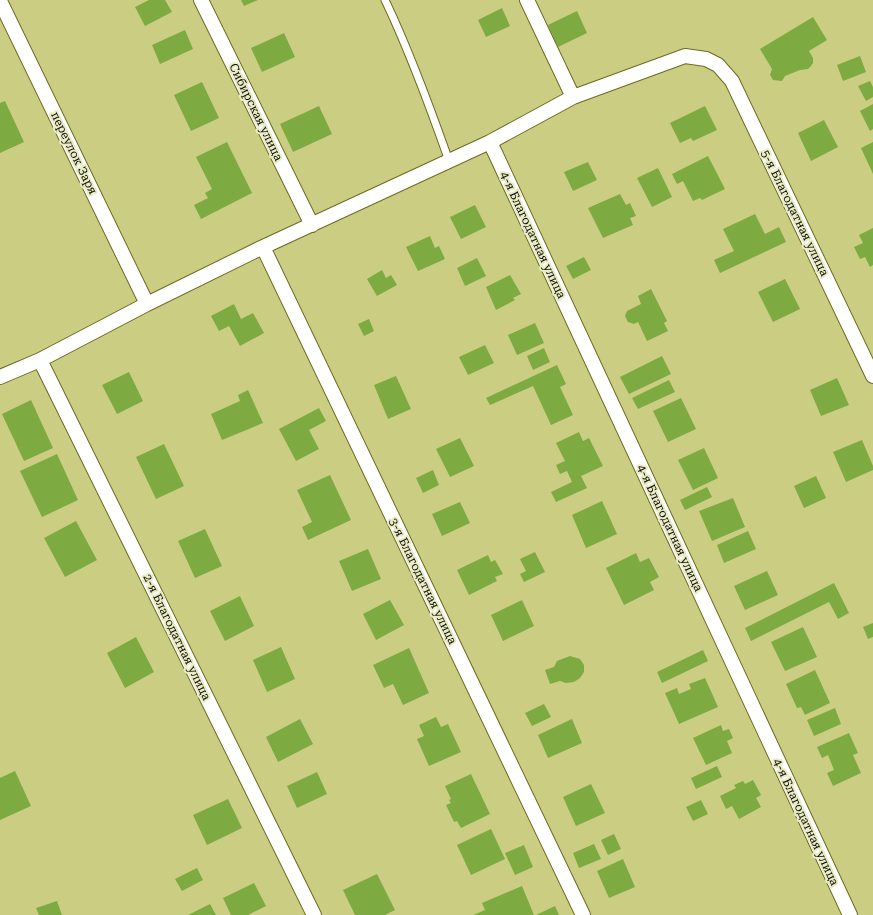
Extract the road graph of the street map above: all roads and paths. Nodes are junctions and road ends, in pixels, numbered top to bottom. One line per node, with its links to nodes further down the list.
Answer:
1 (201, 0): 8 (street, Сибирская улица)
2 (386, 0): 7 (lane)
3 (527, 0): 5 (street)
4 (0, 1): 10 (street, переулок Заря)
5 (573, 97): 6 (street); 12 (street, 5-я Благодатная улица)
6 (490, 142): 7 (street); 16 (street, 4-я Благодатная улица)
7 (450, 161): 8 (street)
8 (312, 224): 9 (street)
9 (263, 247): 10 (street); 15 (street, 3-я Благодатная улица)
10 (147, 304): 11 (street)
11 (40, 360): 13 (street); 14 (street, 2-я Благодатная улица)
12 (873, 376)
13 (0, 377)
14 (314, 915)
15 (583, 915)
16 (850, 915)

